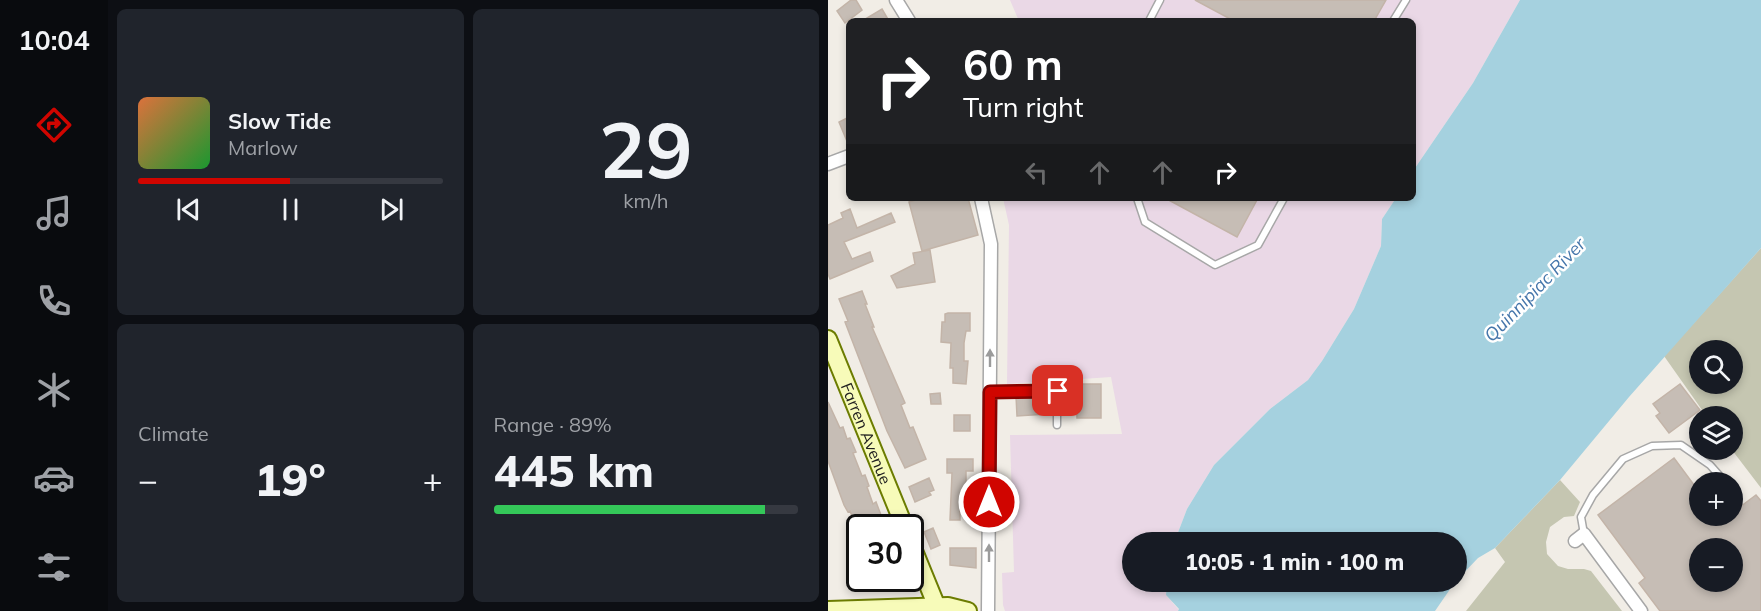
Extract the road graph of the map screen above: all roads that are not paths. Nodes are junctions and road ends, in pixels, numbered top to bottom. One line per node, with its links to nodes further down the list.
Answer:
1 (896, 0): 4 (street)
2 (1160, 0): 5 (lane)
3 (1406, 0): 6 (lane)
4 (907, 18)
5 (1151, 18)
6 (1395, 18)
7 (846, 157): 8 (street)
8 (828, 164)
9 (982, 201): 13 (street, one-way to 9)
10 (1138, 201): 11 (lane)
11 (1282, 201)
12 (828, 339): 16 (main road, Farren Avenue)
13 (990, 392): 14 (lane); 22 (street, one-way to 13)
14 (1057, 425)
15 (1716, 472): 17 (lane)
16 (899, 514)
17 (1580, 538): 23 (street)
18 (924, 576): 19 (main road)
19 (937, 609): 20 (main road); 21 (main road)
20 (828, 610)
21 (968, 611)
22 (988, 611)
23 (1641, 611)

